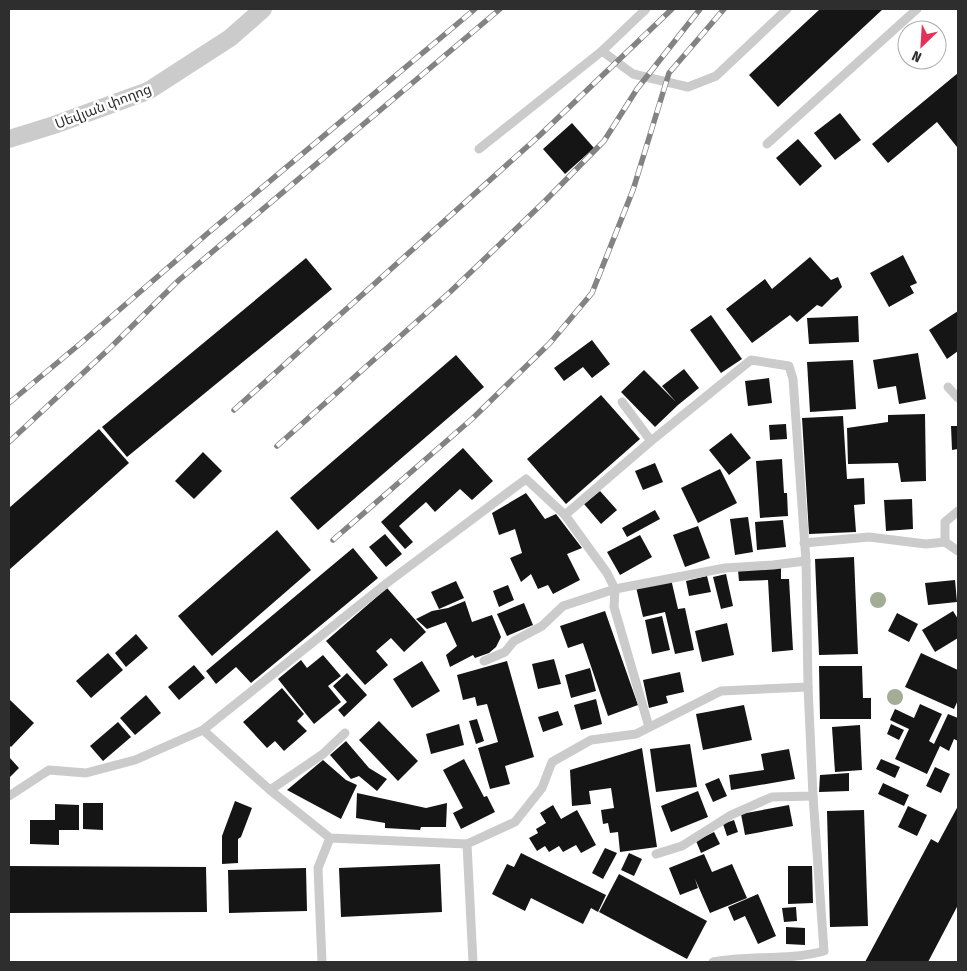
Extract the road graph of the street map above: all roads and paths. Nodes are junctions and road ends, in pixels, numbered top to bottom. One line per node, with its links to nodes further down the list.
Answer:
1 (263, 9): 6 (street, Սեվյան փողոց)
2 (646, 9): 5 (lane)
3 (787, 9): 5 (lane)
4 (917, 9): 7 (lane)
5 (602, 51): 8 (lane)
6 (9, 139)
7 (767, 144)
8 (479, 149)
9 (948, 388): 10 (lane)
10 (958, 398)
11 (622, 402): 12 (lane)
12 (651, 441): 14 (lane); 16 (lane)
13 (958, 511): 15 (lane)
14 (565, 515): 19 (lane); 23 (lane)
15 (945, 542): 16 (lane); 17 (lane)
16 (804, 543): 18 (lane)
17 (958, 551)
18 (806, 561): 19 (lane); 21 (lane)
19 (615, 589): 20 (lane); 22 (lane)
20 (484, 661)
21 (808, 688): 22 (lane); 27 (lane)
22 (649, 727): 29 (lane)
23 (203, 730): 25 (lane); 26 (lane)
24 (345, 733): 25 (lane)
25 (270, 790): 28 (lane)
26 (9, 796)
27 (813, 796): 30 (lane); 33 (lane)
28 (330, 838): 29 (lane); 31 (lane)
29 (467, 844): 32 (lane)
30 (656, 854)
31 (322, 962)
32 (473, 962)
33 (713, 962)

